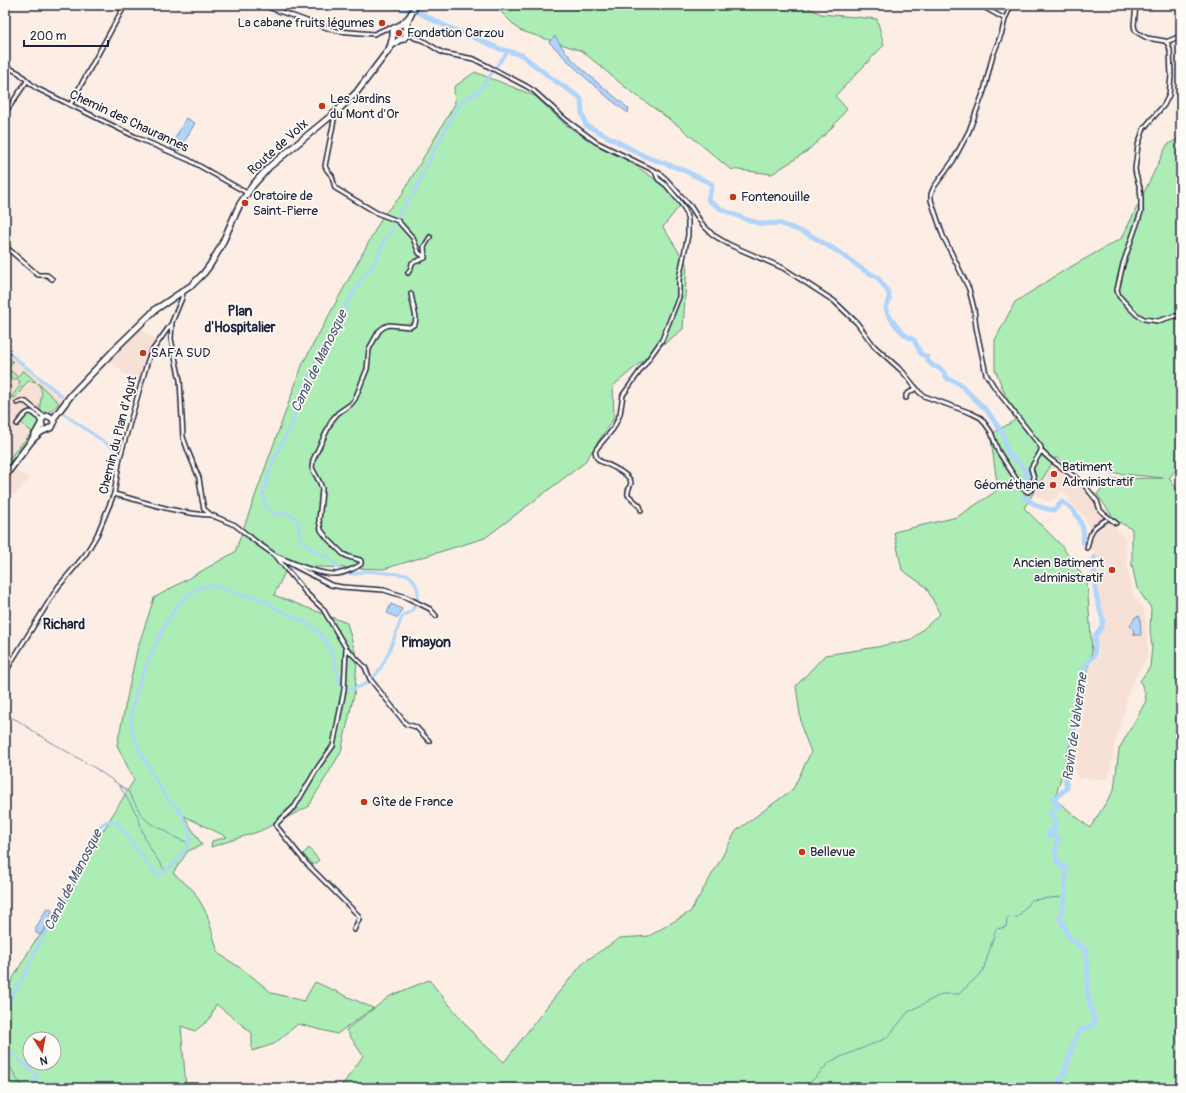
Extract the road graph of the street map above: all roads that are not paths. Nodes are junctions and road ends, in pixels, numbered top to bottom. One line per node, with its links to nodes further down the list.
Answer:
1 (125, 5): 18 (street)
2 (262, 5): 9 (street)
3 (416, 5): 7 (main road)
4 (980, 5): 8 (street)
5 (1011, 5): 8 (street)
6 (1136, 5): 14 (street)
7 (410, 16): 9 (main road); 10 (main road)
8 (1005, 19): 42 (street)
9 (395, 31): 10 (main road); 13 (main road); 15 (main road, Route de Volx)
10 (406, 31): 12 (street); 13 (main road)
11 (1181, 36): 14 (street)
12 (415, 38): 13 (street); 21 (street)
13 (401, 39): 15 (main road, Route de Volx)
14 (1166, 42): 33 (street)
15 (390, 48): 20 (main road, Route de Volx)
16 (5, 66): 17 (street, Chemin des Chaurannes)
17 (27, 81): 18 (street, Chemin des Chaurannes); 19 (street)
18 (70, 105): 22 (street, Chemin des Chaurannes)
19 (5, 113)
20 (333, 114): 22 (main road, Route de Volx); 25 (street)
21 (656, 171): 35 (street); 45 (street)
22 (247, 193): 26 (main road, Route de Volx)
23 (430, 237): 25 (street)
24 (5, 246): 28 (street)
25 (425, 257): 27 (street)
26 (214, 258): 29 (main road, Route de Volx); 30 (main road, Route de Volx)
27 (408, 273)
28 (52, 278)
29 (195, 278): 30 (street); 32 (main road, Route de Volx)
30 (183, 291): 32 (main road, Route de Volx); 34 (street)
31 (411, 294): 50 (street)
32 (155, 310): 38 (main road, Route de Volx)
33 (1181, 316)
34 (172, 322): 44 (street, Chemin du Plan d'Agut); 46 (street)
35 (916, 388): 36 (street); 42 (street)
36 (906, 398)
37 (17, 403): 38 (street)
38 (46, 419): 39 (street); 40 (main road); 40 (main road); 41 (main road, Route de Volx)
39 (17, 424)
40 (48, 428): 41 (main road, Route de Volx)
41 (32, 440): 43 (main road, Route de Volx)
42 (1041, 451): 48 (street)
43 (5, 476)
44 (114, 494): 46 (street); 53 (street, Chemin du Plan d'Agut)
45 (641, 510)
46 (211, 516): 50 (street)
47 (1106, 520): 49 (street)
48 (1116, 523)
49 (1087, 548)
50 (276, 556): 51 (street); 52 (street)
51 (436, 616)
52 (346, 648): 54 (street); 55 (street)
53 (5, 674)
54 (428, 741)
55 (354, 930)

